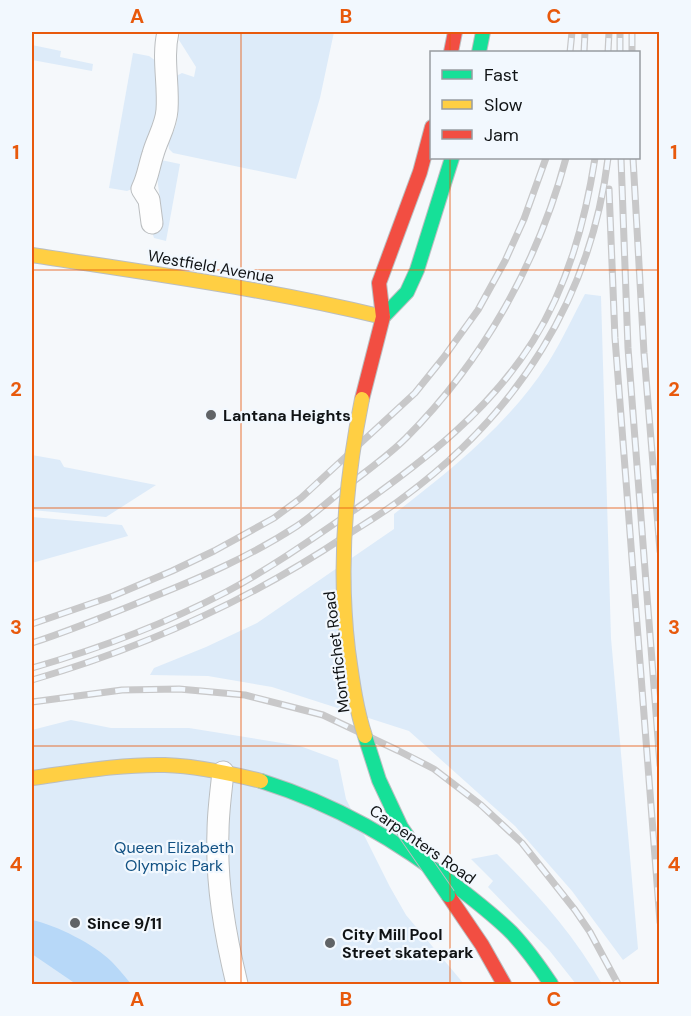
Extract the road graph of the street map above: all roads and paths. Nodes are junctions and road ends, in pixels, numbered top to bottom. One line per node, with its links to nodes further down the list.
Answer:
1 (168, 32): 8 (street)
2 (456, 32): 4 (street)
3 (483, 32): 5 (street)
4 (451, 51)
5 (479, 51)
6 (430, 134): 10 (street, Montfichet Road)
7 (452, 159): 10 (street, Montfichet Road)
8 (152, 223)
9 (32, 255): 10 (street, Westfield Avenue)
10 (383, 317): 14 (street, Montfichet Road, bridge)
11 (223, 772): 12 (street, Carpenters Road); 13 (street); 15 (street, Carpenters Road)
12 (32, 778)
13 (237, 984)
14 (504, 984)
15 (551, 984)

